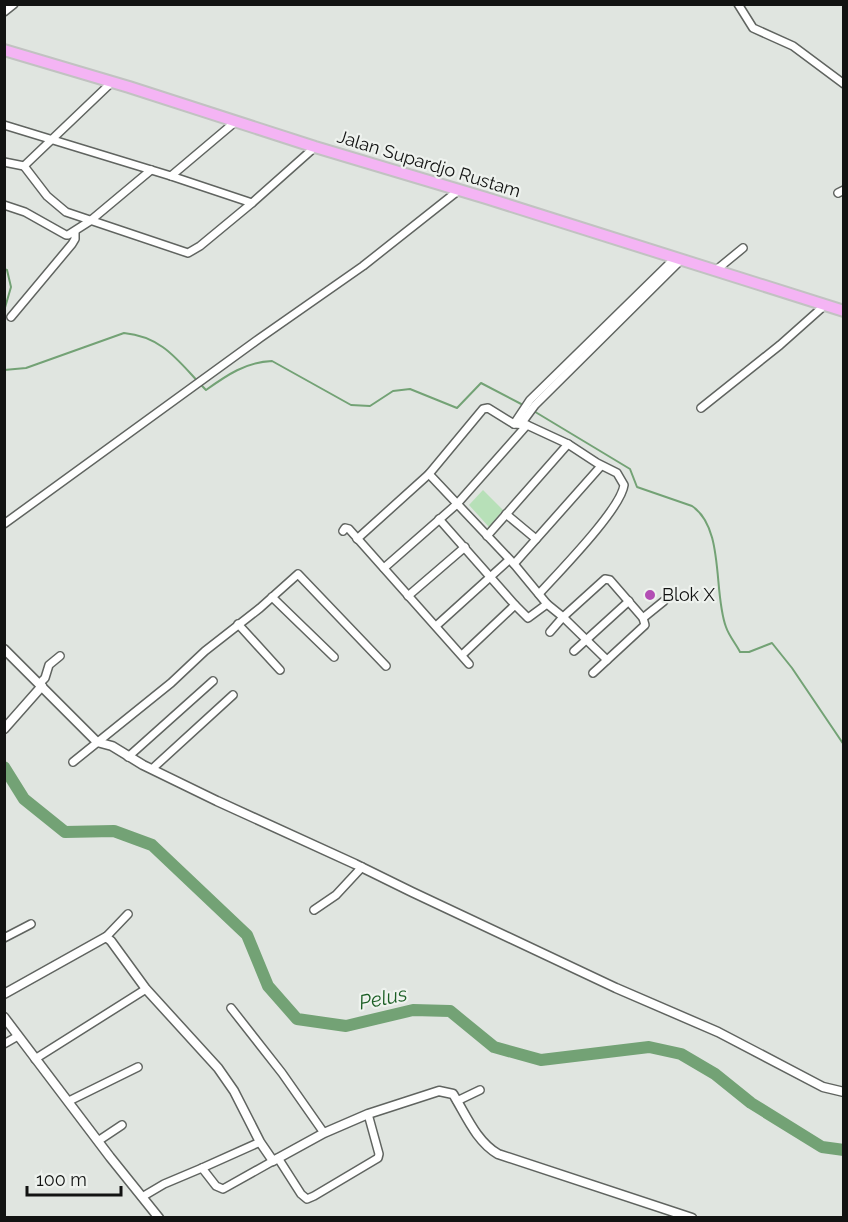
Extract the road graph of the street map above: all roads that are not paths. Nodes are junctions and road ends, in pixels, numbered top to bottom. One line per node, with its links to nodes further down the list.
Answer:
1 (14, 4): 3 (street)
2 (738, 4): 6 (street)
3 (4, 12)
4 (4, 50): 5 (highway, Jalan Supardjo Rustam)
5 (112, 82): 7 (highway, Jalan Supardjo Rustam); 9 (street)
6 (843, 84)
7 (235, 122): 10 (highway, Jalan Supardjo Rustam); 14 (street)
8 (4, 125): 9 (street)
9 (52, 141): 12 (street); 13 (street)
10 (315, 147): 15 (highway, Jalan Supardjo Rustam); 16 (street)
11 (4, 162): 12 (street)
12 (24, 166): 18 (street)
13 (151, 170): 14 (street); 18 (street)
14 (171, 176): 16 (street)
15 (459, 190): 21 (highway, Jalan Supardjo Rustam); 34 (street)
16 (252, 203): 18 (street)
17 (4, 204): 19 (street)
18 (90, 221): 19 (street)
19 (75, 232): 25 (street)
20 (743, 248): 22 (street)
21 (677, 260): 22 (highway, Jalan Supardjo Rustam); 27 (street)
22 (715, 271): 23 (highway, Jalan Supardjo Rustam)
23 (825, 305): 24 (highway, Jalan Supardjo Rustam); 26 (street)
24 (843, 311)
25 (11, 317)
26 (702, 408)
27 (521, 424): 28 (street); 30 (street); 31 (street)
28 (568, 444): 29 (street); 32 (street)
29 (601, 466): 38 (street); 43 (street)
30 (429, 474): 31 (street); 37 (street)
31 (457, 504): 33 (street); 36 (street)
32 (506, 514): 36 (street); 38 (street)
33 (439, 519): 39 (street); 41 (street)
34 (4, 524)
35 (342, 531): 37 (street)
36 (487, 536): 40 (street)
37 (357, 539): 41 (street)
38 (536, 539): 40 (street)
39 (465, 547): 42 (street); 44 (street)
40 (512, 562): 42 (street); 43 (street)
41 (384, 568): 44 (street)
42 (492, 577): 49 (street); 53 (street)
43 (539, 594): 48 (street)
44 (408, 596): 53 (street)
45 (273, 597): 52 (street); 60 (street); 63 (street)
46 (629, 601): 50 (street); 51 (street); 55 (street)
47 (664, 601): 51 (street)
48 (547, 604): 49 (street); 50 (street)
49 (515, 605): 58 (street)
50 (563, 617): 54 (street); 55 (street)
51 (643, 618): 61 (street)
52 (238, 624): 64 (street); 70 (street)
53 (436, 626): 58 (street)
54 (550, 632)
55 (587, 639): 57 (street); 61 (street)
56 (4, 649): 67 (street)
57 (574, 651)
58 (462, 655): 62 (street)
59 (60, 656): 67 (street)
60 (334, 657)
61 (607, 660): 65 (street)
62 (470, 664)
63 (386, 666)
64 (280, 670)
65 (593, 673)
66 (213, 681): 71 (street)
67 (41, 685): 69 (street); 70 (street)
68 (233, 695): 73 (street)
69 (4, 729)
70 (97, 741): 71 (street); 72 (street)
71 (128, 757): 73 (street)
72 (73, 762)
73 (152, 770): 74 (street)
74 (362, 867): 75 (street); 89 (street)
75 (314, 910)
76 (128, 914): 78 (street)
77 (31, 924): 79 (street)
78 (106, 937): 80 (street); 81 (street)
79 (4, 938)
80 (146, 989): 86 (street); 96 (street)
81 (4, 994)
82 (231, 1008): 94 (street)
83 (5, 1018): 84 (street)
84 (18, 1036): 85 (street); 86 (street)
85 (4, 1044)
86 (35, 1059): 90 (street)
87 (138, 1067): 90 (street)
88 (480, 1090): 91 (street)
89 (843, 1092)
90 (69, 1101): 95 (street)
91 (458, 1101): 92 (street); 101 (street)
92 (368, 1114): 94 (street); 97 (street)
93 (122, 1125): 95 (street)
94 (324, 1133): 97 (street)
95 (98, 1141): 99 (street)
96 (260, 1142): 97 (street); 98 (street)
97 (276, 1160): 98 (street)
98 (202, 1168): 99 (street)
99 (142, 1197): 100 (street)
100 (159, 1218)
101 (692, 1218)

